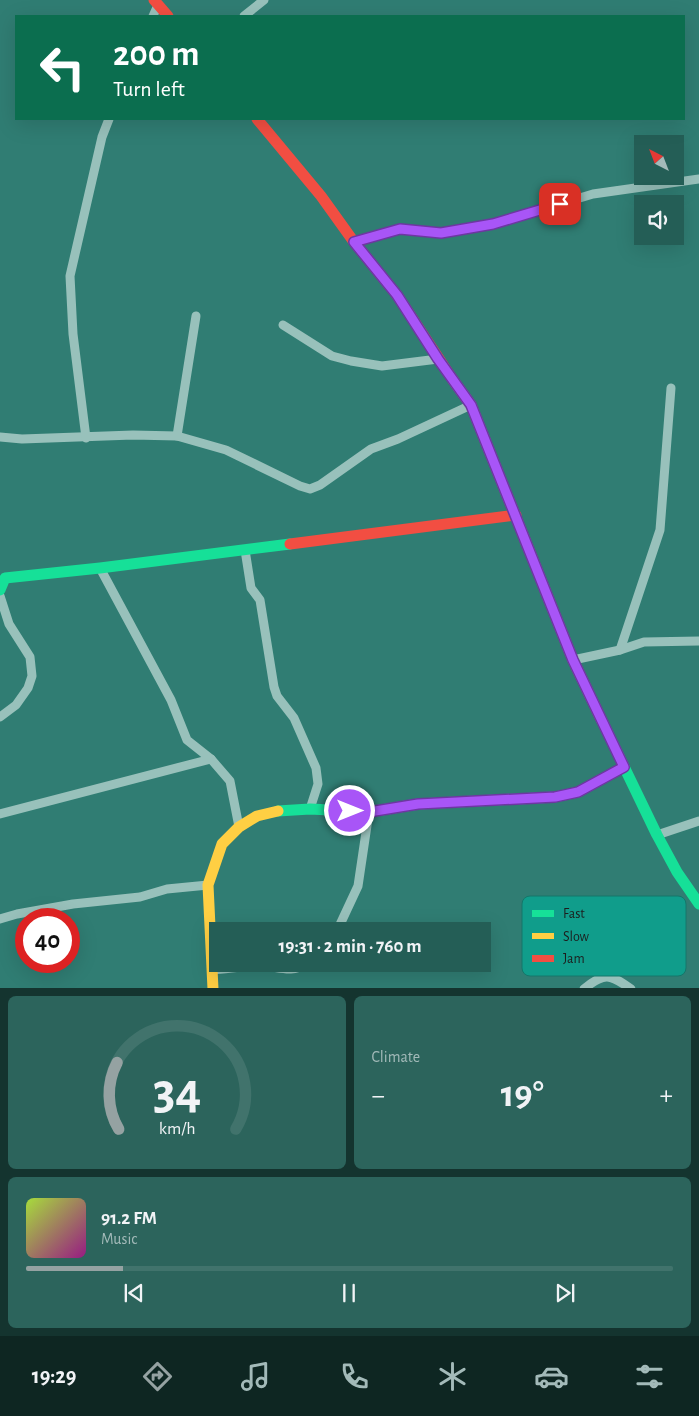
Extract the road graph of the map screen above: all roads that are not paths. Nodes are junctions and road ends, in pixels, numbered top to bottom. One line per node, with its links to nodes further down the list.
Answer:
1 (264, 0): 5 (street)
2 (156, 2): 3 (street); 4 (street)
3 (153, 15)
4 (167, 15)
5 (245, 15)
6 (109, 120): 17 (street)
7 (258, 120): 9 (street)
8 (699, 179): 9 (street)
9 (354, 242): 12 (street)
10 (196, 316): 15 (street)
11 (283, 325): 12 (street)
12 (438, 359): 14 (street)
13 (671, 388): 24 (street)
14 (471, 405): 15 (street); 18 (street)
15 (177, 436): 17 (street)
16 (0, 437): 17 (street)
17 (86, 438)
18 (516, 515): 19 (street); 25 (street)
19 (245, 550): 20 (street); 29 (street)
20 (100, 568): 21 (street); 27 (street)
21 (0, 590)
22 (0, 596): 26 (street)
23 (699, 641): 24 (street)
24 (620, 650): 25 (street)
25 (573, 660): 28 (street)
26 (0, 717)
27 (210, 760): 31 (street); 33 (street)
28 (624, 767): 30 (street); 34 (street)
29 (310, 809): 30 (street); 33 (street)
30 (369, 812): 39 (street)
31 (0, 814)
32 (699, 821): 34 (street)
33 (238, 827): 35 (street)
34 (657, 835): 36 (street)
35 (208, 885): 37 (street); 38 (street)
36 (699, 904)
37 (0, 920)
38 (210, 922)
39 (341, 922)
40 (212, 972): 41 (street)
41 (213, 988)
42 (584, 988): 43 (street)
43 (631, 988)

